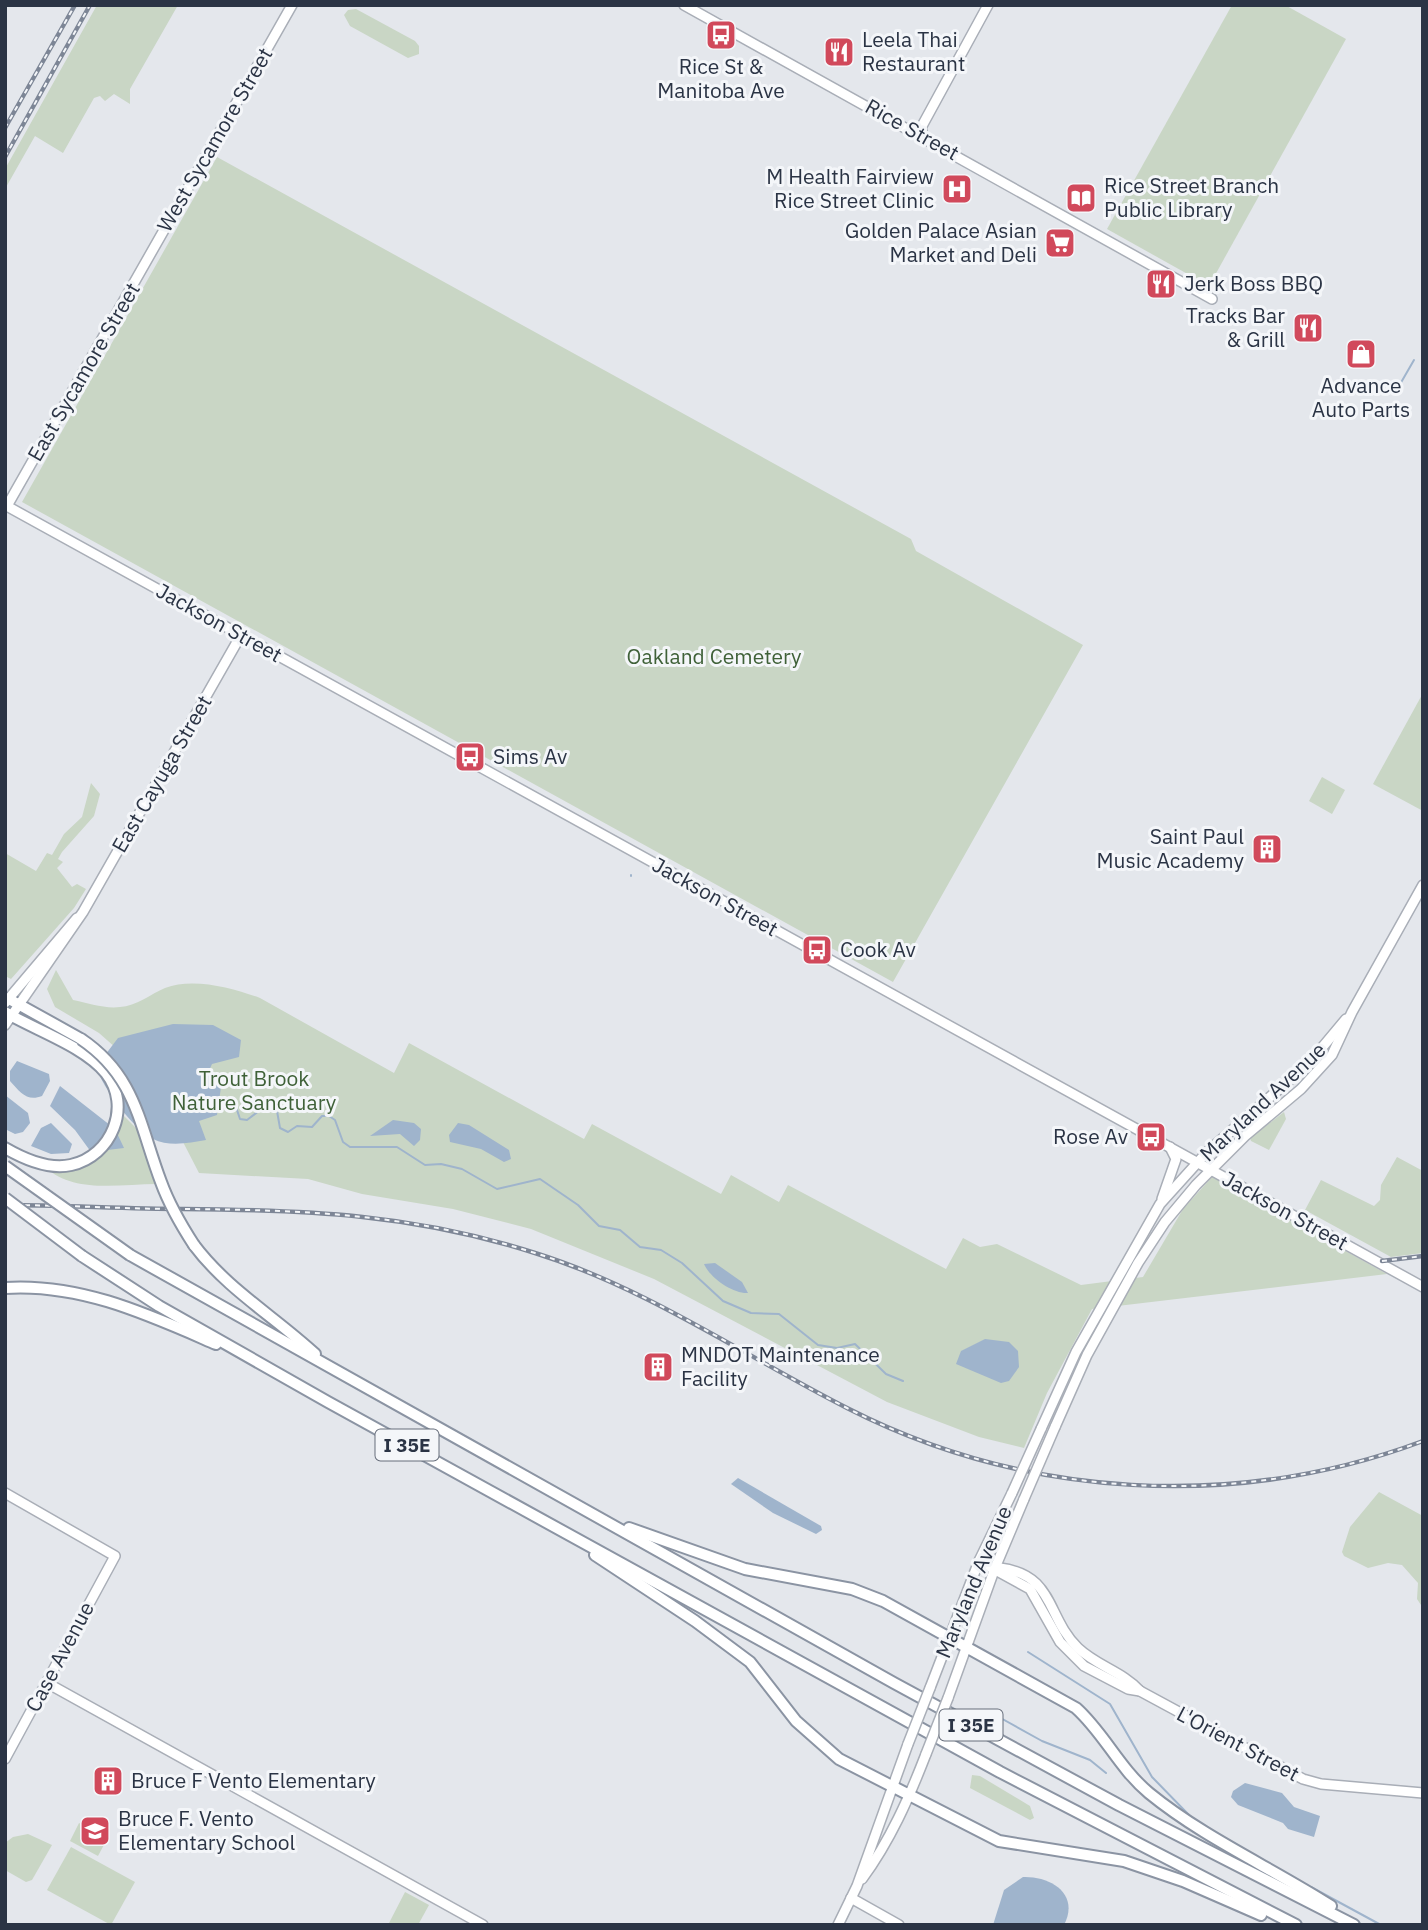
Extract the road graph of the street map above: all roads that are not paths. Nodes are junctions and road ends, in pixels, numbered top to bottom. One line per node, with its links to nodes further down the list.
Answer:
1 (292, 5): 5 (street, West Sycamore Street)
2 (684, 5): 4 (street, Rice Street)
3 (988, 5): 4 (street)
4 (922, 136): 6 (street, Rice Street)
5 (139, 274): 7 (street, East Sycamore Street)
6 (1212, 299)
7 (6, 506): 8 (street, Jackson Street)
8 (242, 635): 10 (street, East Cayuga Street); 15 (street, Jackson Street)
9 (1423, 885): 13 (street)
10 (83, 912): 11 (street, East Cayuga Street); 12 (street, East Cayuga Street)
11 (6, 1000): 12 (highway)
12 (20, 1005): 14 (street, East Cayuga Street); 25 (highway, bridge)
13 (1352, 1012): 17 (street, Maryland Avenue); 19 (street, Maryland Avenue)
14 (8, 1018): 16 (highway)
15 (1170, 1147): 17 (street, Jackson Street); 21 (street)
16 (5, 1148)
17 (1198, 1162): 19 (street, Jackson Street); 21 (street, Maryland Avenue)
18 (5, 1166): 25 (highway, I 35E, bridge)
19 (1211, 1170): 22 (street, Jackson Street); 30 (street, Maryland Avenue, bridge)
20 (5, 1198): 24 (highway, I 35E, bridge)
21 (1160, 1204): 29 (street, Maryland Avenue, bridge)
22 (1423, 1287)
23 (5, 1288): 24 (highway)
24 (263, 1364): 28 (highway, I 35E)
25 (327, 1366): 27 (highway, I 35E)
26 (5, 1493): 33 (street, Case Avenue)
27 (594, 1515): 31 (highway); 45 (highway, I 35E)
28 (540, 1518): 35 (highway); 44 (highway, I 35E)
29 (979, 1561): 30 (street, L'Orient Street); 31 (street, Maryland Avenue)
30 (995, 1568): 32 (street, Maryland Avenue); 36 (street, L'Orient Street)
31 (949, 1638): 32 (highway); 35 (street, Maryland Avenue, bridge)
32 (967, 1647): 37 (street, Maryland Avenue, bridge); 45 (highway)
33 (47, 1683): 34 (street, Case Avenue); 40 (street)
34 (5, 1759)
35 (893, 1785): 37 (highway); 38 (street, Maryland Avenue)
36 (1423, 1793)
37 (911, 1794): 38 (street, Maryland Avenue); 43 (highway)
38 (857, 1886): 39 (street)
39 (851, 1898): 41 (street); 42 (street)
40 (483, 1925)
41 (838, 1925)
42 (899, 1925)
43 (1283, 1925)
44 (1296, 1925)
45 (1354, 1925)

